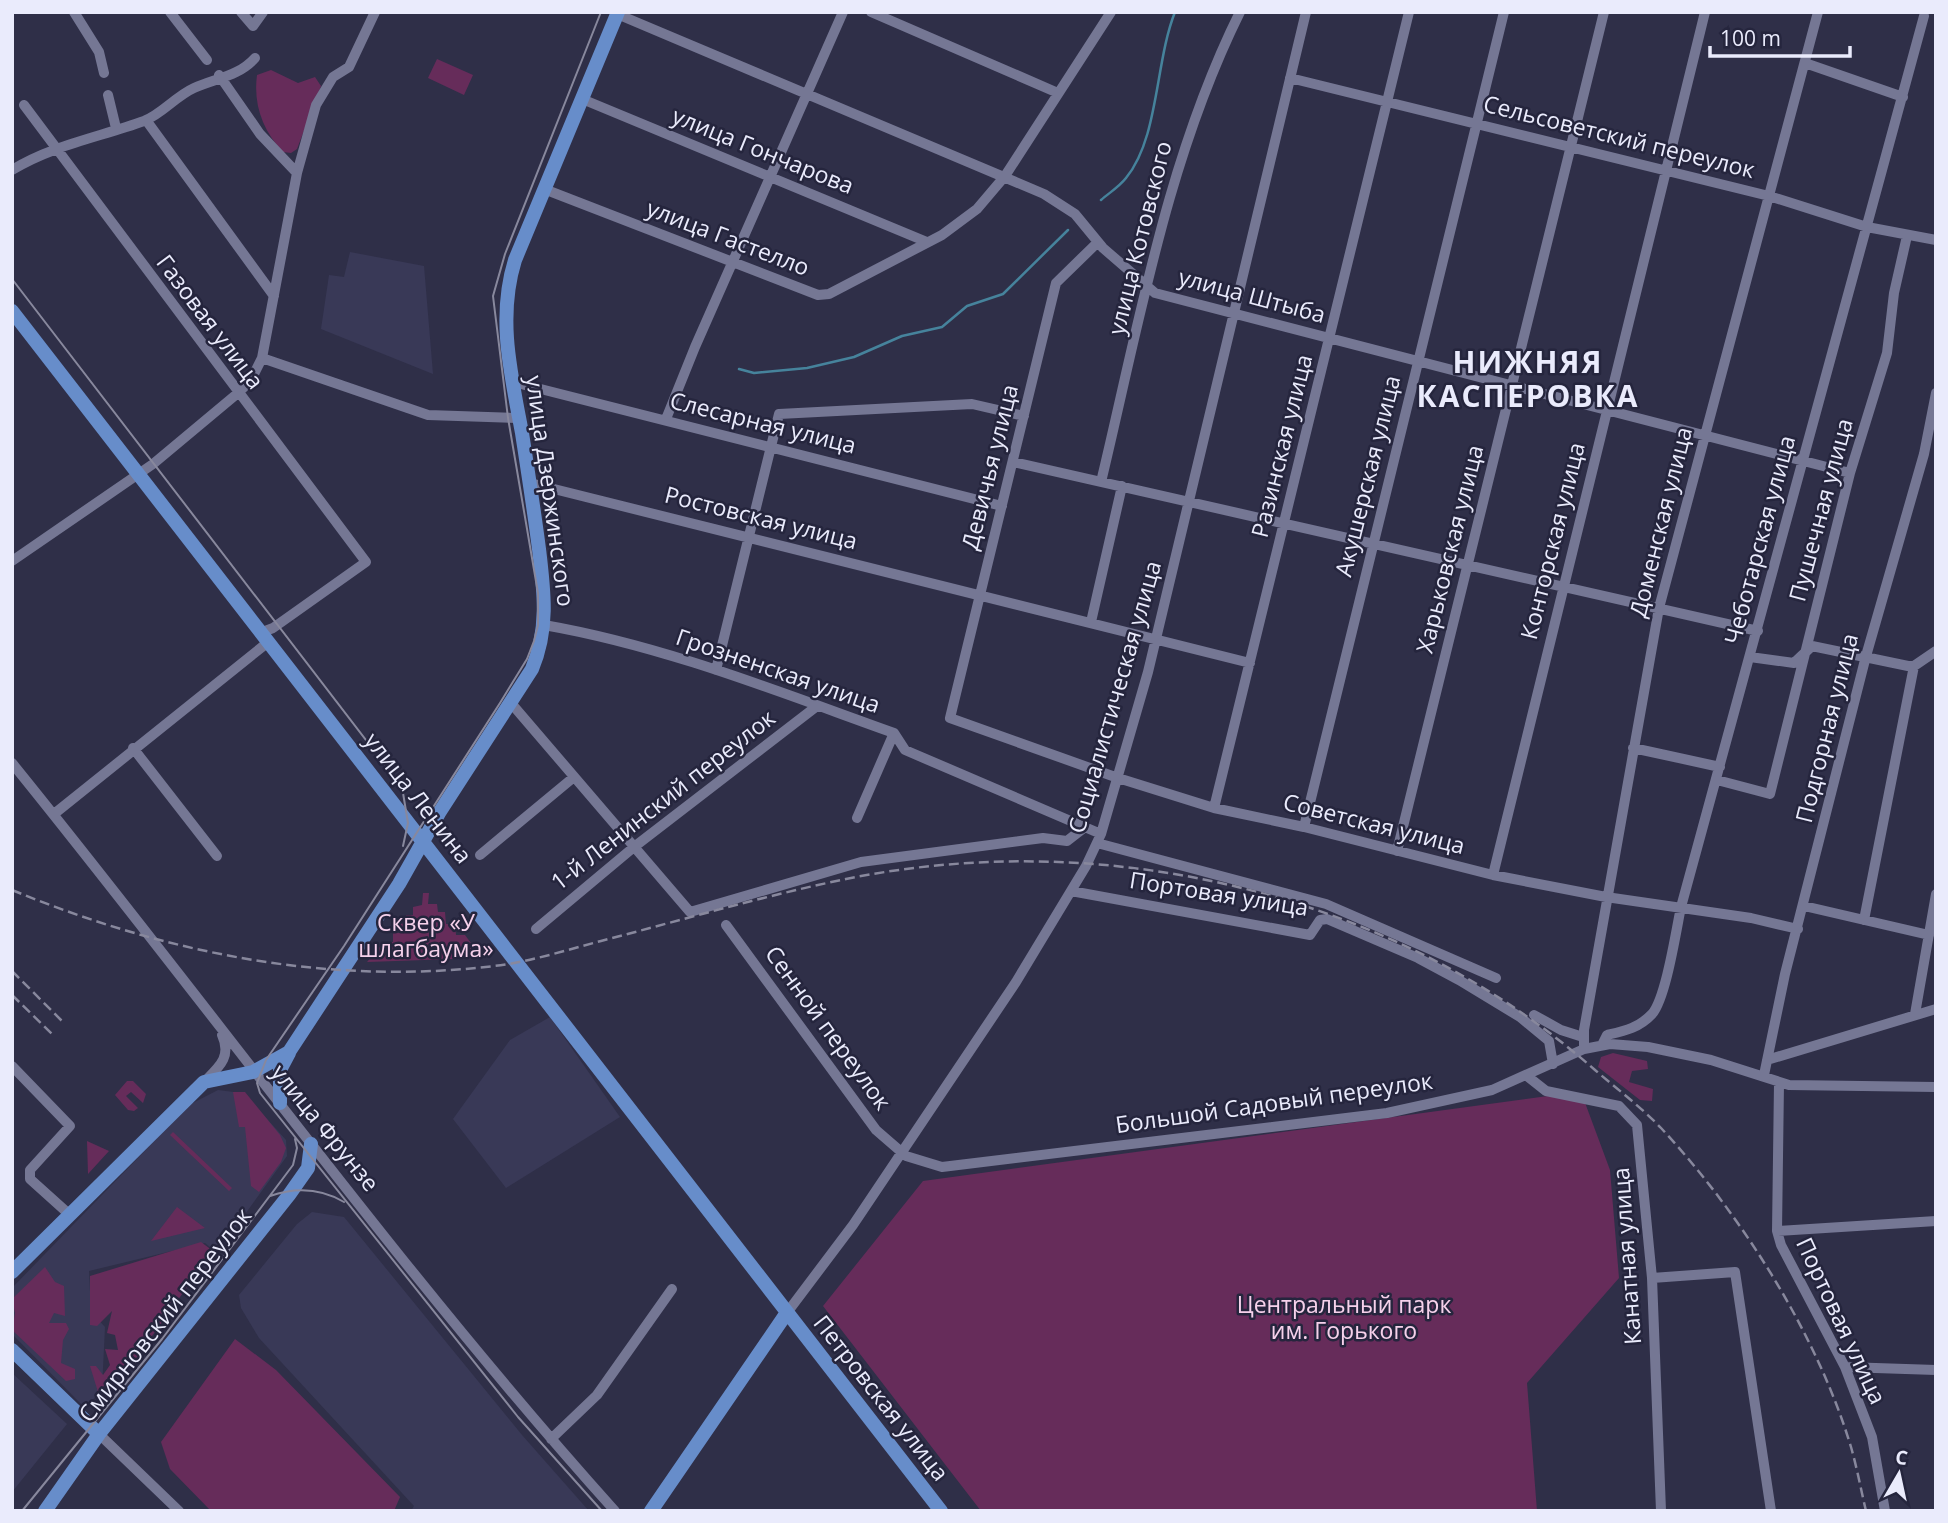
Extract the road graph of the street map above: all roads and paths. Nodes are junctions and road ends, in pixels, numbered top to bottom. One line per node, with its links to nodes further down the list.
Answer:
1 (74, 12): 21 (street)
2 (170, 12): 19 (street)
3 (241, 12): 4 (street)
4 (263, 12)
5 (375, 12): 38 (street)
6 (843, 12): 24 (street)
7 (871, 12): 25 (street)
8 (1240, 12): 49 (street, улица Котовского)
9 (1306, 12): 23 (street, Социалистическая улица)
10 (1409, 12): 29 (street, Разинская улица)
11 (1504, 12): 32 (street, Акушерская улица)
12 (1604, 12): 34 (street, Харьковская улица)
13 (1705, 12): 37 (street, Конторская улица)
14 (1818, 12): 20 (street, Доменская улица)
15 (618, 13): 24 (street, улица Штыба); 28 (main road, улица Дзержинского)
16 (1107, 13): 25 (street, улица Гастелло)
17 (1924, 16): 27 (street, Чеботарская улица)
18 (255, 58): 22 (street)
19 (207, 60)
20 (1805, 63): 27 (street); 42 (street, Доменская улица)
21 (104, 73)
22 (219, 76): 31 (street); 38 (street)
23 (1290, 78): 29 (street, Сельсоветский переулок); 52 (street, Социалистическая улица)
24 (807, 93): 39 (street, улица Штыба); 40 (street)
25 (1058, 93): 39 (street, улица Гастелло)
26 (108, 95): 33 (street)
27 (1903, 97): 43 (street, Чеботарская улица)
28 (582, 99): 40 (street, улица Гончарова); 41 (main road, улица Дзержинского)
29 (1388, 102): 32 (street, Сельсоветский переулок); 53 (street, Разинская улица)
30 (24, 105): 35 (street, Газовая улица)
31 (146, 120): 33 (street); 50 (street)
32 (1476, 123): 34 (street, Сельсоветский переулок); 55 (street, Акушерская улица)
33 (116, 128): 35 (street)
34 (1571, 146): 37 (street, Сельсоветский переулок); 57 (street, Харьковская улица)
35 (54, 149): 36 (street); 58 (street, Газовая улица)
36 (12, 170)
37 (1666, 170): 42 (street, Сельсоветский переулок); 60 (street, Конторская улица)
38 (297, 173): 50 (street)
39 (1005, 176): 46 (street, улица Гастелло); 47 (street, улица Штыба)
40 (770, 177): 46 (street, улица Гончарова); 48 (street)
41 (544, 189): 48 (street, улица Гастелло); 56 (main road, улица Дзержинского)
42 (1769, 196): 43 (street, Сельсоветский переулок); 64 (street, Доменская улица)
43 (1867, 227): 44 (street, Сельсоветский переулок); 67 (street, Чеботарская улица)
44 (1907, 236): 45 (street, Сельсоветский переулок); 68 (street, Пушечная улица)
45 (1936, 240)
46 (927, 242): 48 (street, улица Гастелло)
47 (1098, 242): 49 (street, улица Штыба); 61 (street, Девичья улица)
48 (732, 261): 63 (street)
49 (1149, 287): 52 (street, улица Штыба); 70 (street, улица Котовского)
50 (274, 296): 54 (street)
51 (12, 311): 69 (main road, улица Ленина)
52 (1236, 312): 53 (street, улица Штыба); 73 (street, Социалистическая улица)
53 (1330, 338): 55 (street, улица Штыба); 75 (street, Разинская улица)
54 (262, 358): 58 (street); 62 (street)
55 (1418, 361): 57 (street, улица Штыба); 77 (street, Акушерская улица)
56 (513, 382): 62 (main road, улица Дзержинского); 63 (street, Слесарная улица)
57 (1512, 386): 60 (street, улица Штыба); 79 (street, Харьковская улица)
58 (238, 393): 69 (street); 86 (street, Газовая улица)
59 (1936, 393): 90 (street, Подгорная улица)
60 (1607, 411): 64 (street, улица Штыба); 80 (street, Конторская улица)
61 (1024, 416): 65 (street); 66 (street, Девичья улица)
62 (519, 418): 71 (main road, улица Дзержинского)
63 (666, 419): 65 (street, Слесарная улица)
64 (1705, 436): 67 (street, улица Штыба); 82 (street, Доменская улица)
65 (771, 446): 74 (street, Слесарная улица); 76 (street)
66 (1013, 462): 70 (street); 74 (street, Девичья улица)
67 (1804, 462): 68 (street, улица Штыба); 85 (street, Чеботарская улица)
68 (1850, 473): 89 (street, Пушечная улица)
69 (136, 475): 78 (street); 86 (main road, улица Ленина)
70 (1101, 482): 72 (street)
71 (530, 483): 76 (street, Ростовская улица); 84 (main road, улица Дзержинского)
72 (1122, 486): 73 (street); 83 (street)
73 (1189, 502): 75 (street); 87 (street, Социалистическая улица)
74 (1002, 506): 81 (street, Девичья улица)
75 (1284, 523): 77 (street); 92 (street, Разинская улица)
76 (749, 536): 81 (street, Ростовская улица); 94 (street)
77 (1373, 544): 79 (street); 110 (street, Акушерская улица)
78 (12, 561)
79 (1468, 565): 80 (street); 114 (street, Харьковская улица)
80 (1564, 587): 82 (street); 117 (street, Конторская улица)
81 (981, 594): 83 (street, Ростовская улица); 97 (street, Девичья улица)
82 (1659, 608): 85 (street); 100 (street, Доменская улица)
83 (1091, 622): 87 (street, Ростовская улица)
84 (544, 625): 94 (street, Грозненская улица); 95 (main road, улица Дзержинского)
85 (1758, 631): 91 (street, Чеботарская улица)
86 (263, 638): 99 (street); 112 (main road, улица Ленина)
87 (1156, 639): 92 (street, Ростовская улица); 104 (street, Социалистическая улица)
88 (1936, 651): 93 (street)
89 (1804, 652): 90 (street); 91 (street); 105 (street, Пушечная улица)
90 (1866, 656): 93 (street); 121 (street, Подгорная улица)
91 (1750, 657): 102 (street, Чеботарская улица)
92 (1250, 663): 106 (street, Разинская улица)
93 (1914, 666): 123 (street)
94 (716, 670): 96 (street, Грозненская улица)
95 (511, 703): 103 (street); 112 (main road, улица Дзержинского)
96 (817, 706): 98 (street, Грозненская улица); 113 (street, 1-й Ленинский переулок)
97 (950, 718): 104 (street, Советская улица)
98 (894, 733): 108 (street); 109 (street, Грозненская улица)
99 (133, 748): 107 (street); 116 (street)
100 (1633, 748): 102 (street); 119 (street, Доменская улица)
101 (12, 763): 107 (street, улица Фрунзе)
102 (1720, 767): 105 (street, Чеботарская улица)
103 (574, 777): 113 (street); 115 (street)
104 (1118, 778): 106 (street, Советская улица); 111 (street, Социалистическая улица)
105 (1717, 780): 122 (street, Чеботарская улица)
106 (1214, 808): 110 (street, Советская улица)
107 (54, 814): 132 (street, улица Фрунзе)
108 (857, 818)
109 (1085, 827): 111 (street, Грозненская улица); 113 (street)
110 (1304, 827): 114 (street, Советская улица)
111 (1099, 839): 118 (street, Социалистическая улица); 128 (street, Портовая улица)
112 (424, 842): 136 (main road, улица Дзержинского); 156 (main road, улица Ленина)
113 (634, 847): 125 (street, 1-й Ленинский переулок)
114 (1397, 851): 117 (street, Советская улица)
115 (480, 855)
116 (217, 856)
117 (1493, 875): 119 (street, Советская улица)
118 (1071, 891): 138 (street, Портовая улица); 149 (street, Социалистическая улица)
119 (1606, 897): 122 (street, Советская улица); 133 (street, Доменская улица)
120 (1935, 902): 127 (street)
121 (1804, 906): 123 (street); 126 (street, Подгорная улица)
122 (1681, 907): 126 (street, Советская улица); 134 (street, Чеботарская улица)
123 (1864, 919): 127 (street)
124 (726, 925): 149 (street, Сенной переулок)
125 (537, 929)
126 (1798, 929): 137 (street, Подгорная улица)
127 (1929, 934): 130 (street)
128 (1496, 978)
129 (1936, 1009): 130 (street)
130 (1915, 1014): 137 (street)
131 (1534, 1015): 133 (street)
132 (216, 1023): 141 (street, улица Фрунзе); 144 (street)
133 (1583, 1037): 135 (street, Доменская улица)
134 (1602, 1045): 135 (street, Большой Садовый переулок); 142 (street, Большой Садовый переулок)
135 (1584, 1049): 138 (street, Большой Садовый переулок)
136 (289, 1052): 140 (main road); 141 (main road, улица Дзержинского)
137 (1767, 1060): 142 (street, Подгорная улица)
138 (1553, 1064): 143 (street, Большой Садовый переулок)
139 (12, 1066): 150 (street)
140 (281, 1070): 141 (street); 147 (main road)
141 (253, 1072): 144 (main road, улица Дзержинского); 147 (street, улица Фрунзе)
142 (1764, 1075): 145 (street, Большой Садовый переулок)
143 (1527, 1076): 149 (street, Большой Садовый переулок); 154 (street, Канатная улица)
144 (204, 1082): 150 (main road)
145 (1779, 1083): 146 (street, Большой Садовый переулок); 152 (street)
146 (1936, 1087)
147 (280, 1104): 148 (street, улица Фрунзе)
148 (311, 1144): 160 (main road, Смирновский переулок); 161 (street, улица Фрунзе)
149 (901, 1152): 156 (street, Социалистическая улица)
150 (70, 1215): 153 (main road)
151 (1936, 1221): 152 (street)
152 (1777, 1231): 158 (street, Портовая улица)
153 (12, 1272)
154 (1652, 1278): 167 (street, Канатная улица); 168 (street)
155 (672, 1289): 161 (street)
156 (786, 1314): 165 (main road); 166 (main road, Петровская улица)
157 (12, 1350): 160 (main road)
158 (1845, 1367): 159 (street); 169 (street, Портовая улица)
159 (1936, 1370)
160 (99, 1434): 162 (main road, Смирновский переулок); 163 (street)
161 (551, 1439): 164 (street, улица Фрунзе)
162 (45, 1511)
163 (179, 1511)
164 (615, 1511)
165 (652, 1511)
166 (941, 1511)
167 (1661, 1511)
168 (1771, 1511)
169 (1885, 1511)

